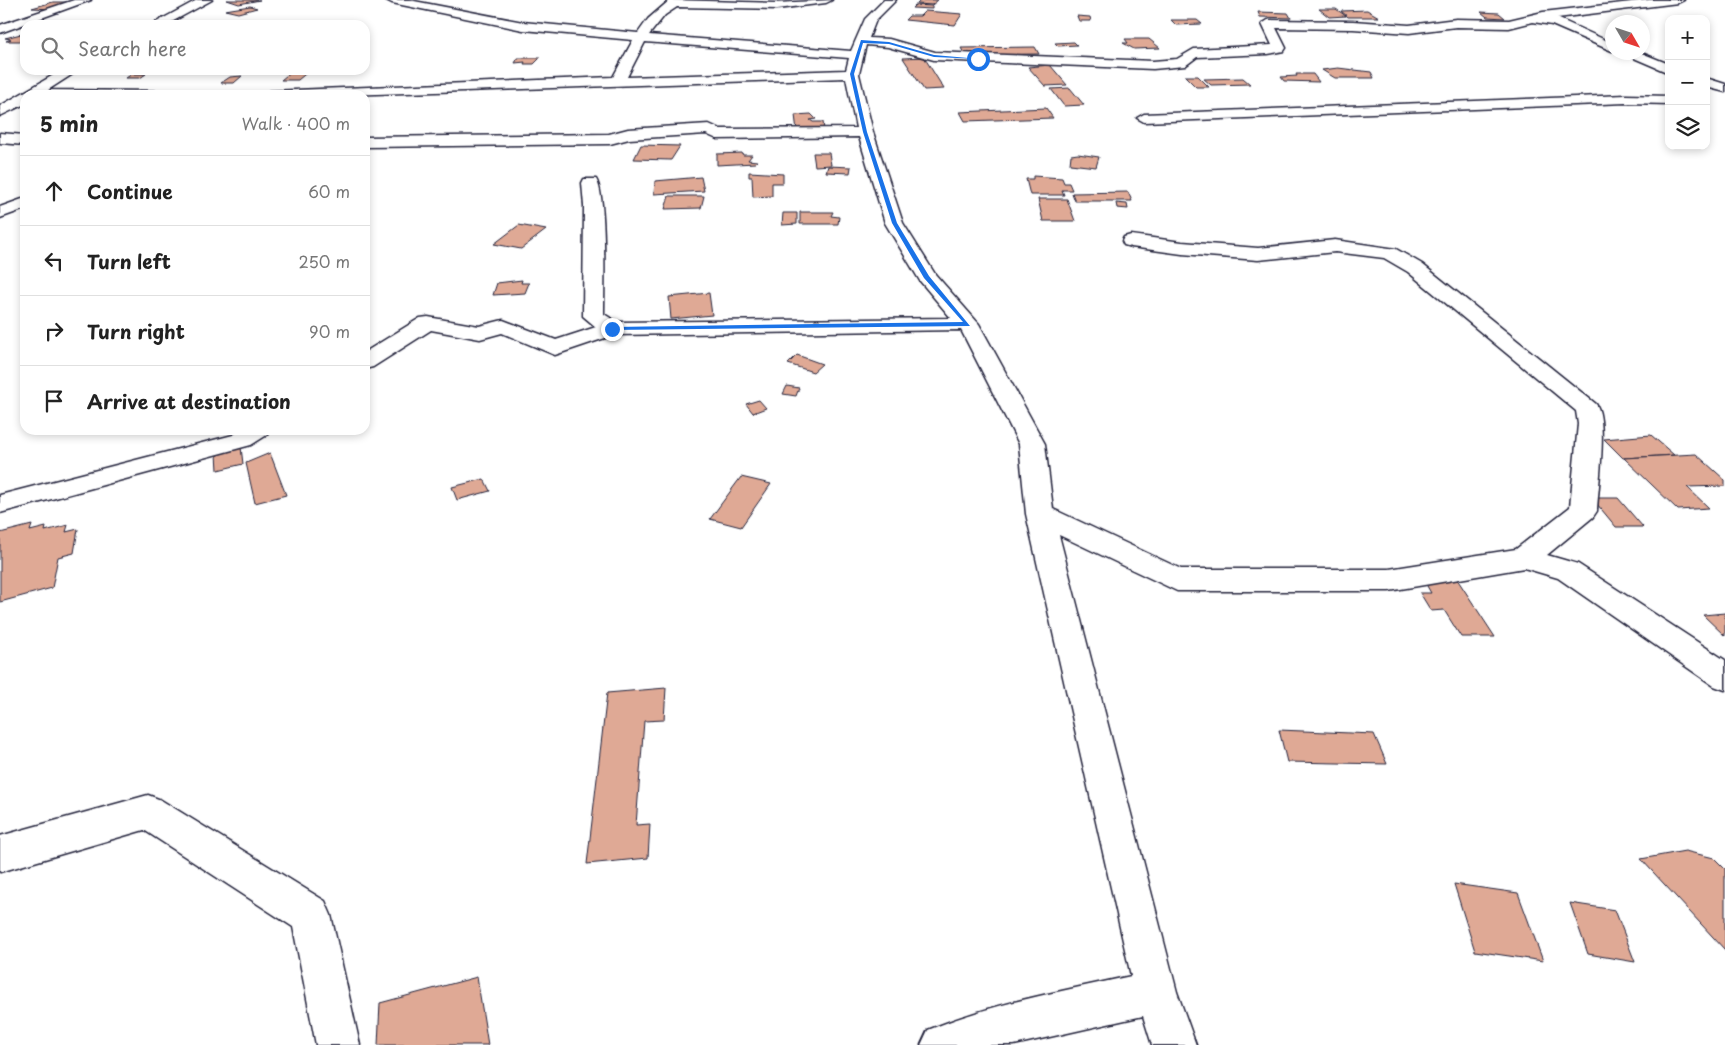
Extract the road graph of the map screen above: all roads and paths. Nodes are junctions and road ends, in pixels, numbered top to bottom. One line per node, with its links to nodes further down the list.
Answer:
1 (85, 0): 8 (street)
2 (206, 0): 9 (street)
3 (392, 0): 13 (street)
4 (826, 0): 7 (street)
5 (890, 0): 15 (street)
6 (1678, 0): 10 (street)
7 (675, 2): 13 (street)
8 (26, 20)
9 (167, 20)
10 (1552, 21): 14 (street); 15 (street)
11 (20, 22): 12 (street)
12 (0, 29)
13 (642, 36): 15 (street); 19 (street)
14 (1605, 44)
15 (856, 56): 19 (street); 28 (street)
16 (1646, 60): 17 (street)
17 (1665, 67)
18 (64, 75): 22 (street)
19 (618, 81): 23 (street)
20 (1710, 83): 21 (street)
21 (1725, 88)
22 (39, 90)
23 (352, 90)
24 (1665, 100): 27 (street)
25 (20, 101): 26 (street)
26 (0, 112)
27 (1144, 118)
28 (865, 132): 31 (street); 36 (street)
29 (0, 138): 30 (street)
30 (20, 140)
31 (370, 142)
32 (590, 183): 37 (street)
33 (20, 205): 34 (street)
34 (0, 213)
35 (1131, 241): 42 (street)
36 (968, 324): 37 (street); 41 (street)
37 (612, 329): 38 (street)
38 (370, 359)
39 (250, 435): 40 (street)
40 (0, 504)
41 (1040, 514): 42 (street); 45 (street)
42 (1524, 558): 43 (street)
43 (1725, 677)
44 (0, 854): 46 (street)
45 (1156, 992): 47 (street); 48 (street)
46 (338, 1045)
47 (943, 1045)
48 (1174, 1045)

